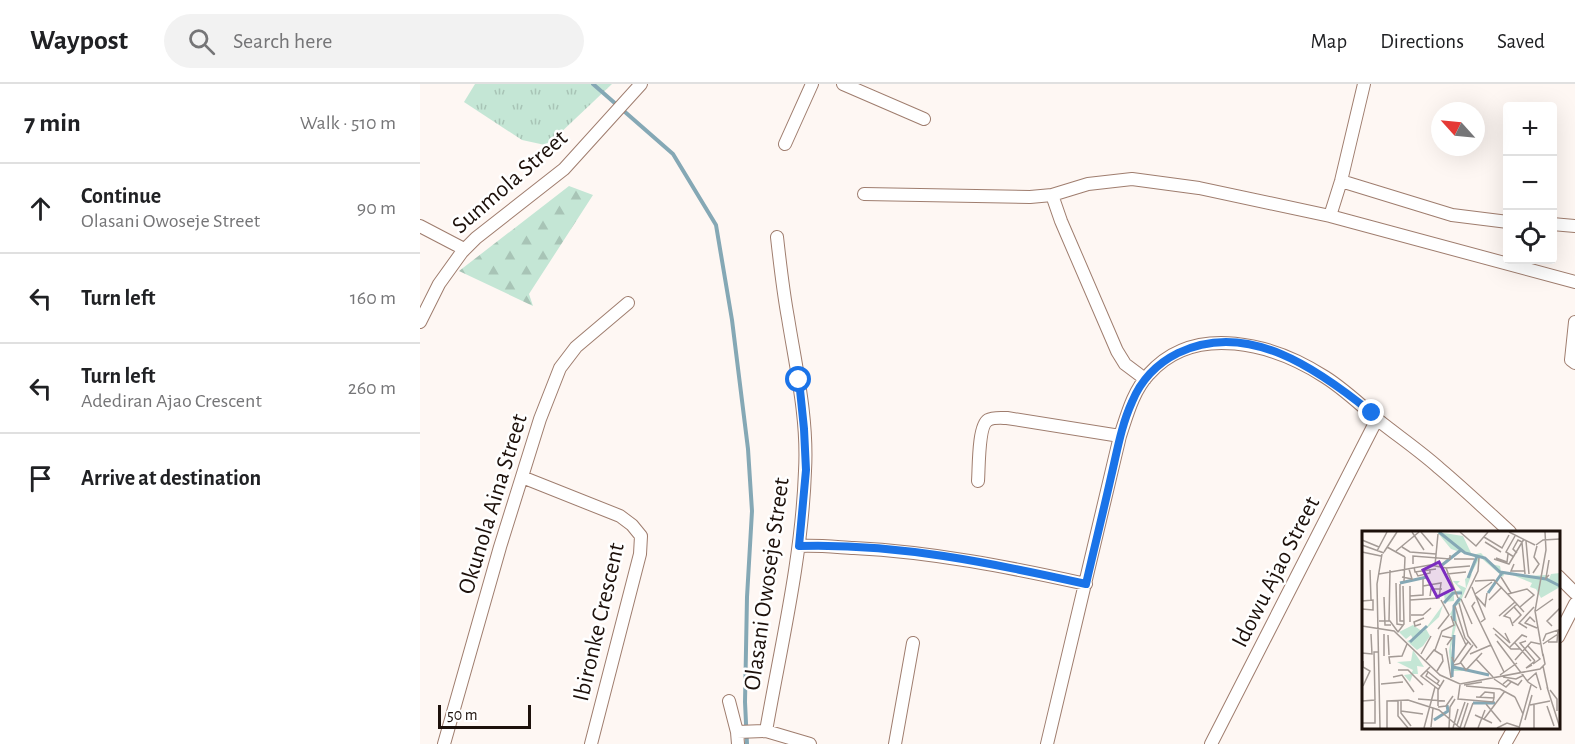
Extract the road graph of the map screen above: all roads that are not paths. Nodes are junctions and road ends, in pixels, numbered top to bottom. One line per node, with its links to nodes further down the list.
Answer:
1 (641, 84): 16 (street, Sunmola Street)
2 (812, 84): 6 (street)
3 (843, 84): 5 (street)
4 (1364, 84): 7 (street)
5 (924, 119)
6 (785, 144)
7 (1341, 181): 10 (street); 11 (street)
8 (864, 194): 9 (street)
9 (1052, 195): 10 (street); 22 (street)
10 (1330, 216): 17 (street)
11 (1503, 221)
12 (1557, 224): 14 (street)
13 (420, 226): 16 (street)
14 (1575, 226)
15 (777, 237): 28 (street, Olasani Owoseje Street)
16 (464, 249): 19 (street, Sunmola Street)
17 (1575, 282)
18 (628, 303): 25 (street, Okunola Aina Street)
19 (420, 322)
20 (1575, 322): 21 (street)
21 (1575, 363)
22 (1145, 379): 23 (street); 24 (street)
23 (1377, 419): 27 (street); 44 (street, Idowu Ajao Street)
24 (1120, 436): 26 (street); 30 (street)
25 (522, 477): 39 (street, Okunola Aina Street); 40 (street, Ibironke Crescent)
26 (978, 481)
27 (1509, 531)
28 (799, 546): 30 (street); 37 (street, Olasani Owoseje Street)
29 (1560, 578): 31 (street)
30 (1086, 584): 43 (street)
31 (1575, 592)
32 (1575, 604): 33 (street)
33 (1560, 633)
34 (913, 643): 42 (street)
35 (729, 701): 38 (street)
36 (1513, 729): 45 (street)
37 (766, 731): 38 (street); 41 (street)
38 (742, 735)
39 (444, 744)
40 (591, 744)
41 (810, 744)
42 (895, 744)
43 (1047, 744)
44 (1211, 744)
45 (1505, 744)

